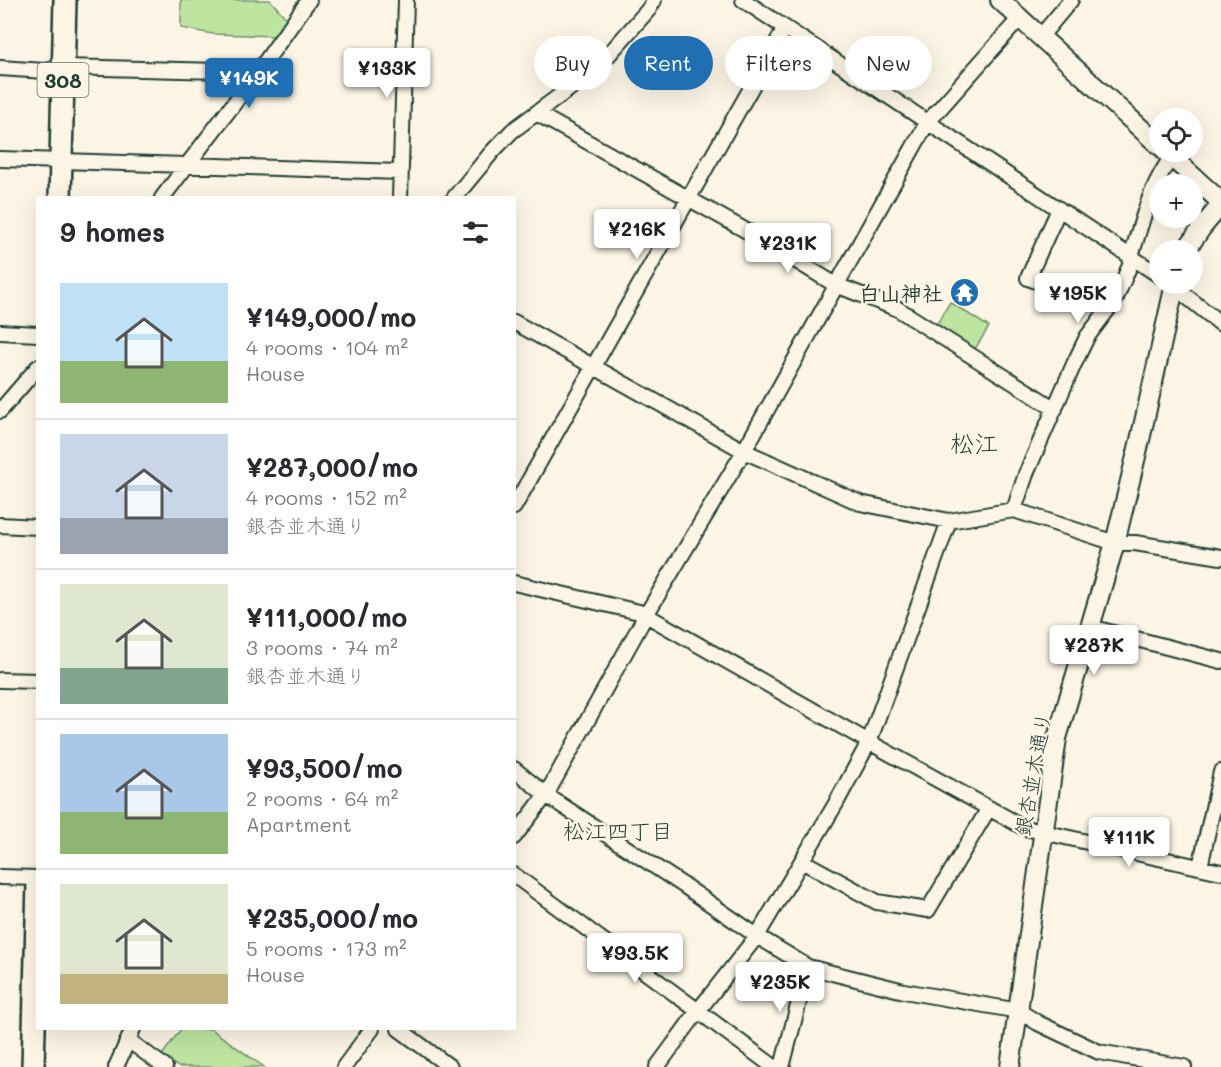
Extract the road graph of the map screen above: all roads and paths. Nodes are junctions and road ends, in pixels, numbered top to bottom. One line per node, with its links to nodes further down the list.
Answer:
1 (65, 0): 11 (main road, 308)
2 (309, 0): 13 (street)
3 (406, 0): 22 (street)
4 (654, 0): 14 (street)
5 (743, 0): 9 (street)
6 (1000, 0): 8 (street)
7 (1071, 0): 10 (street)
8 (1020, 18): 10 (street); 15 (street)
9 (785, 28): 15 (street); 27 (street)
10 (1041, 36): 16 (street)
11 (64, 67): 12 (street); 13 (street); 18 (main road, 308)
12 (0, 68)
13 (258, 72): 21 (street)
14 (536, 113): 26 (street); 27 (street)
15 (927, 123): 29 (street); 33 (street)
16 (1149, 135)
17 (0, 159): 18 (street)
18 (62, 161): 21 (street); 23 (main road, 308)
19 (1167, 162): 31 (street)
20 (1178, 162): 28 (street)
21 (187, 165): 22 (street); 24 (street)
22 (400, 172): 25 (street)
23 (60, 196)
24 (164, 196)
25 (400, 196)
26 (456, 196)
27 (690, 199): 33 (street); 41 (street)
28 (1221, 203): 30 (street)
29 (1059, 209): 31 (street); 36 (street)
30 (1193, 240)
31 (1131, 256): 32 (street); 36 (street)
32 (1149, 268)
33 (836, 285): 43 (street); 45 (street)
34 (1168, 294): 51 (street, 銀杏並木通り)
35 (1185, 294): 38 (street)
36 (1109, 308): 43 (street)
37 (516, 323): 41 (street)
38 (1221, 324)
39 (0, 332): 40 (street)
40 (36, 334)
41 (595, 368): 45 (street); 46 (street)
42 (36, 369): 44 (street)
43 (1054, 408): 47 (street)
44 (0, 411)
45 (744, 451): 48 (street); 54 (street)
46 (516, 504)
47 (1014, 510): 48 (street); 51 (street)
48 (949, 521): 59 (street)
49 (0, 525): 50 (street)
50 (36, 526)
51 (1115, 543): 52 (street); 55 (street, 銀杏並木通り)
52 (1221, 557)
53 (516, 584): 54 (street)
54 (646, 615): 59 (street); 62 (street)
55 (1090, 627): 56 (street); 64 (street, 銀杏並木通り)
56 (1221, 661)
57 (0, 680): 58 (street)
58 (36, 681)
59 (869, 742): 63 (street); 66 (street)
60 (516, 771): 62 (street)
61 (1221, 772): 67 (street)
62 (546, 795): 65 (street); 72 (street)
63 (988, 808): 64 (street); 66 (street)
64 (1044, 832): 67 (street); 76 (street, 銀杏並木通り)
65 (516, 834)
66 (802, 861): 72 (street)
67 (1200, 867): 68 (street)
68 (1221, 872)
69 (516, 876): 75 (street)
70 (0, 877): 71 (street)
71 (36, 878)
72 (757, 936): 74 (street); 75 (street)
73 (36, 957): 80 (main road)
74 (808, 967): 76 (street); 87 (street)
75 (698, 1011): 85 (street); 86 (street)
76 (1019, 1011): 88 (street, 銀杏並木通り); 89 (street)
77 (371, 1030): 83 (street)
78 (400, 1030): 84 (street)
79 (131, 1035): 81 (street); 82 (street)
80 (33, 1067)
81 (116, 1067)
82 (165, 1067)
83 (344, 1067)
84 (450, 1067)
85 (657, 1067)
86 (774, 1067)
87 (782, 1067)
88 (1010, 1067)
89 (1184, 1067)

